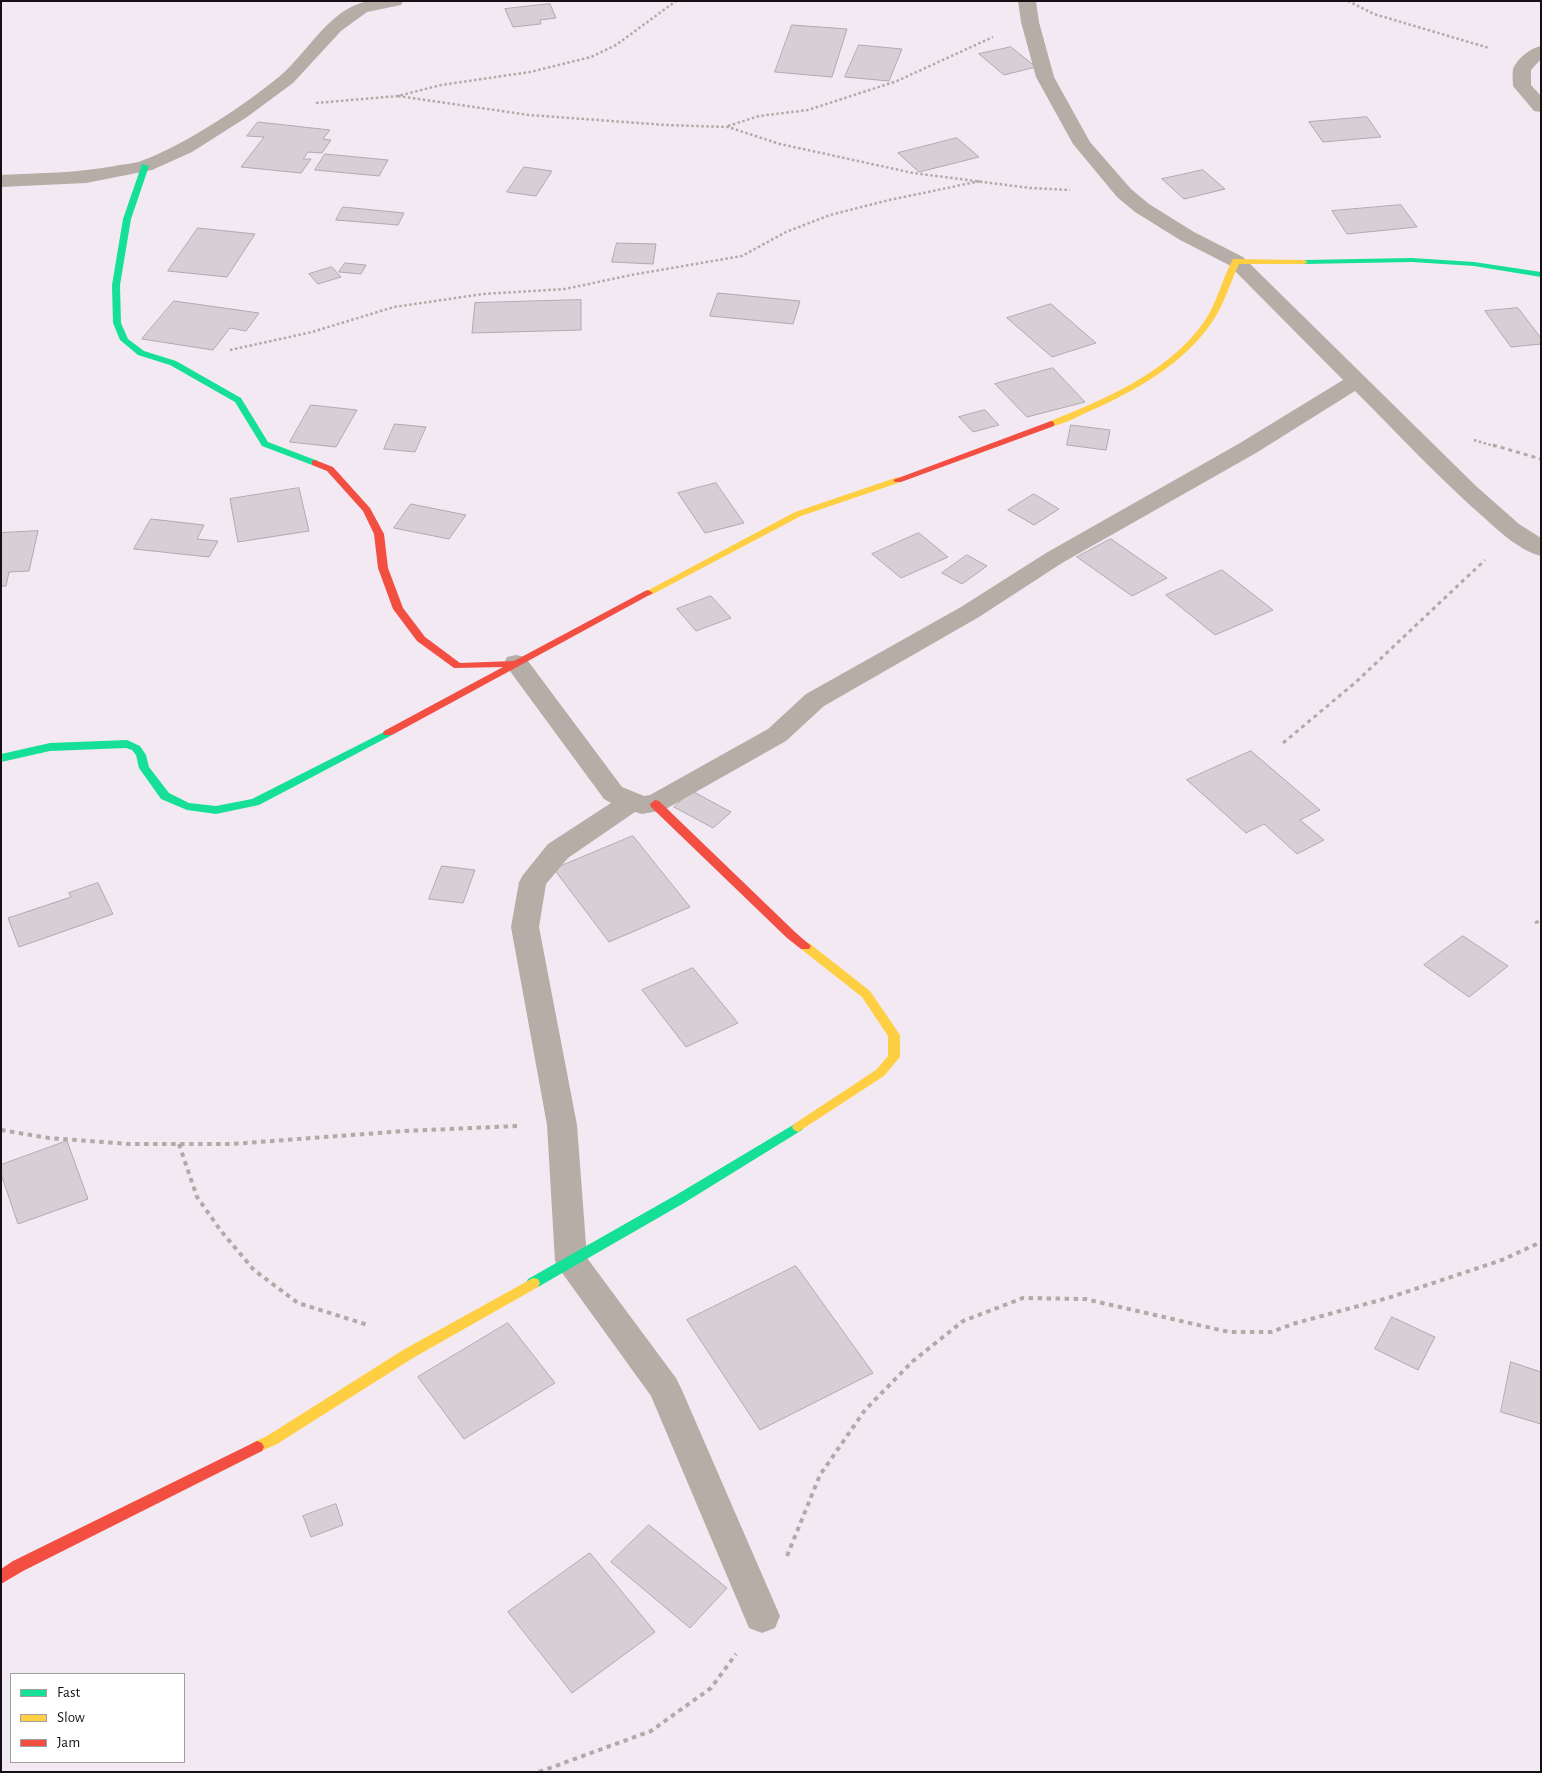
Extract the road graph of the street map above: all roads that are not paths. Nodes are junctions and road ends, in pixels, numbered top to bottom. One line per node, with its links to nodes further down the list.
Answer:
1 (395, 1): 3 (street)
2 (1027, 1): 8 (street)
3 (359, 4): 6 (street)
4 (1541, 51): 5 (street)
5 (1541, 107)
6 (145, 166): 7 (street); 12 (street)
7 (1, 181)
8 (1236, 261): 9 (street); 10 (street); 12 (street)
9 (1541, 274)
10 (1356, 381): 11 (street); 14 (street)
11 (1541, 549)
12 (516, 663): 13 (street); 14 (street)
13 (1, 758)
14 (643, 803): 15 (street); 15 (street)
15 (571, 1261): 16 (street); 17 (street)
16 (1, 1577)
17 (762, 1616)

